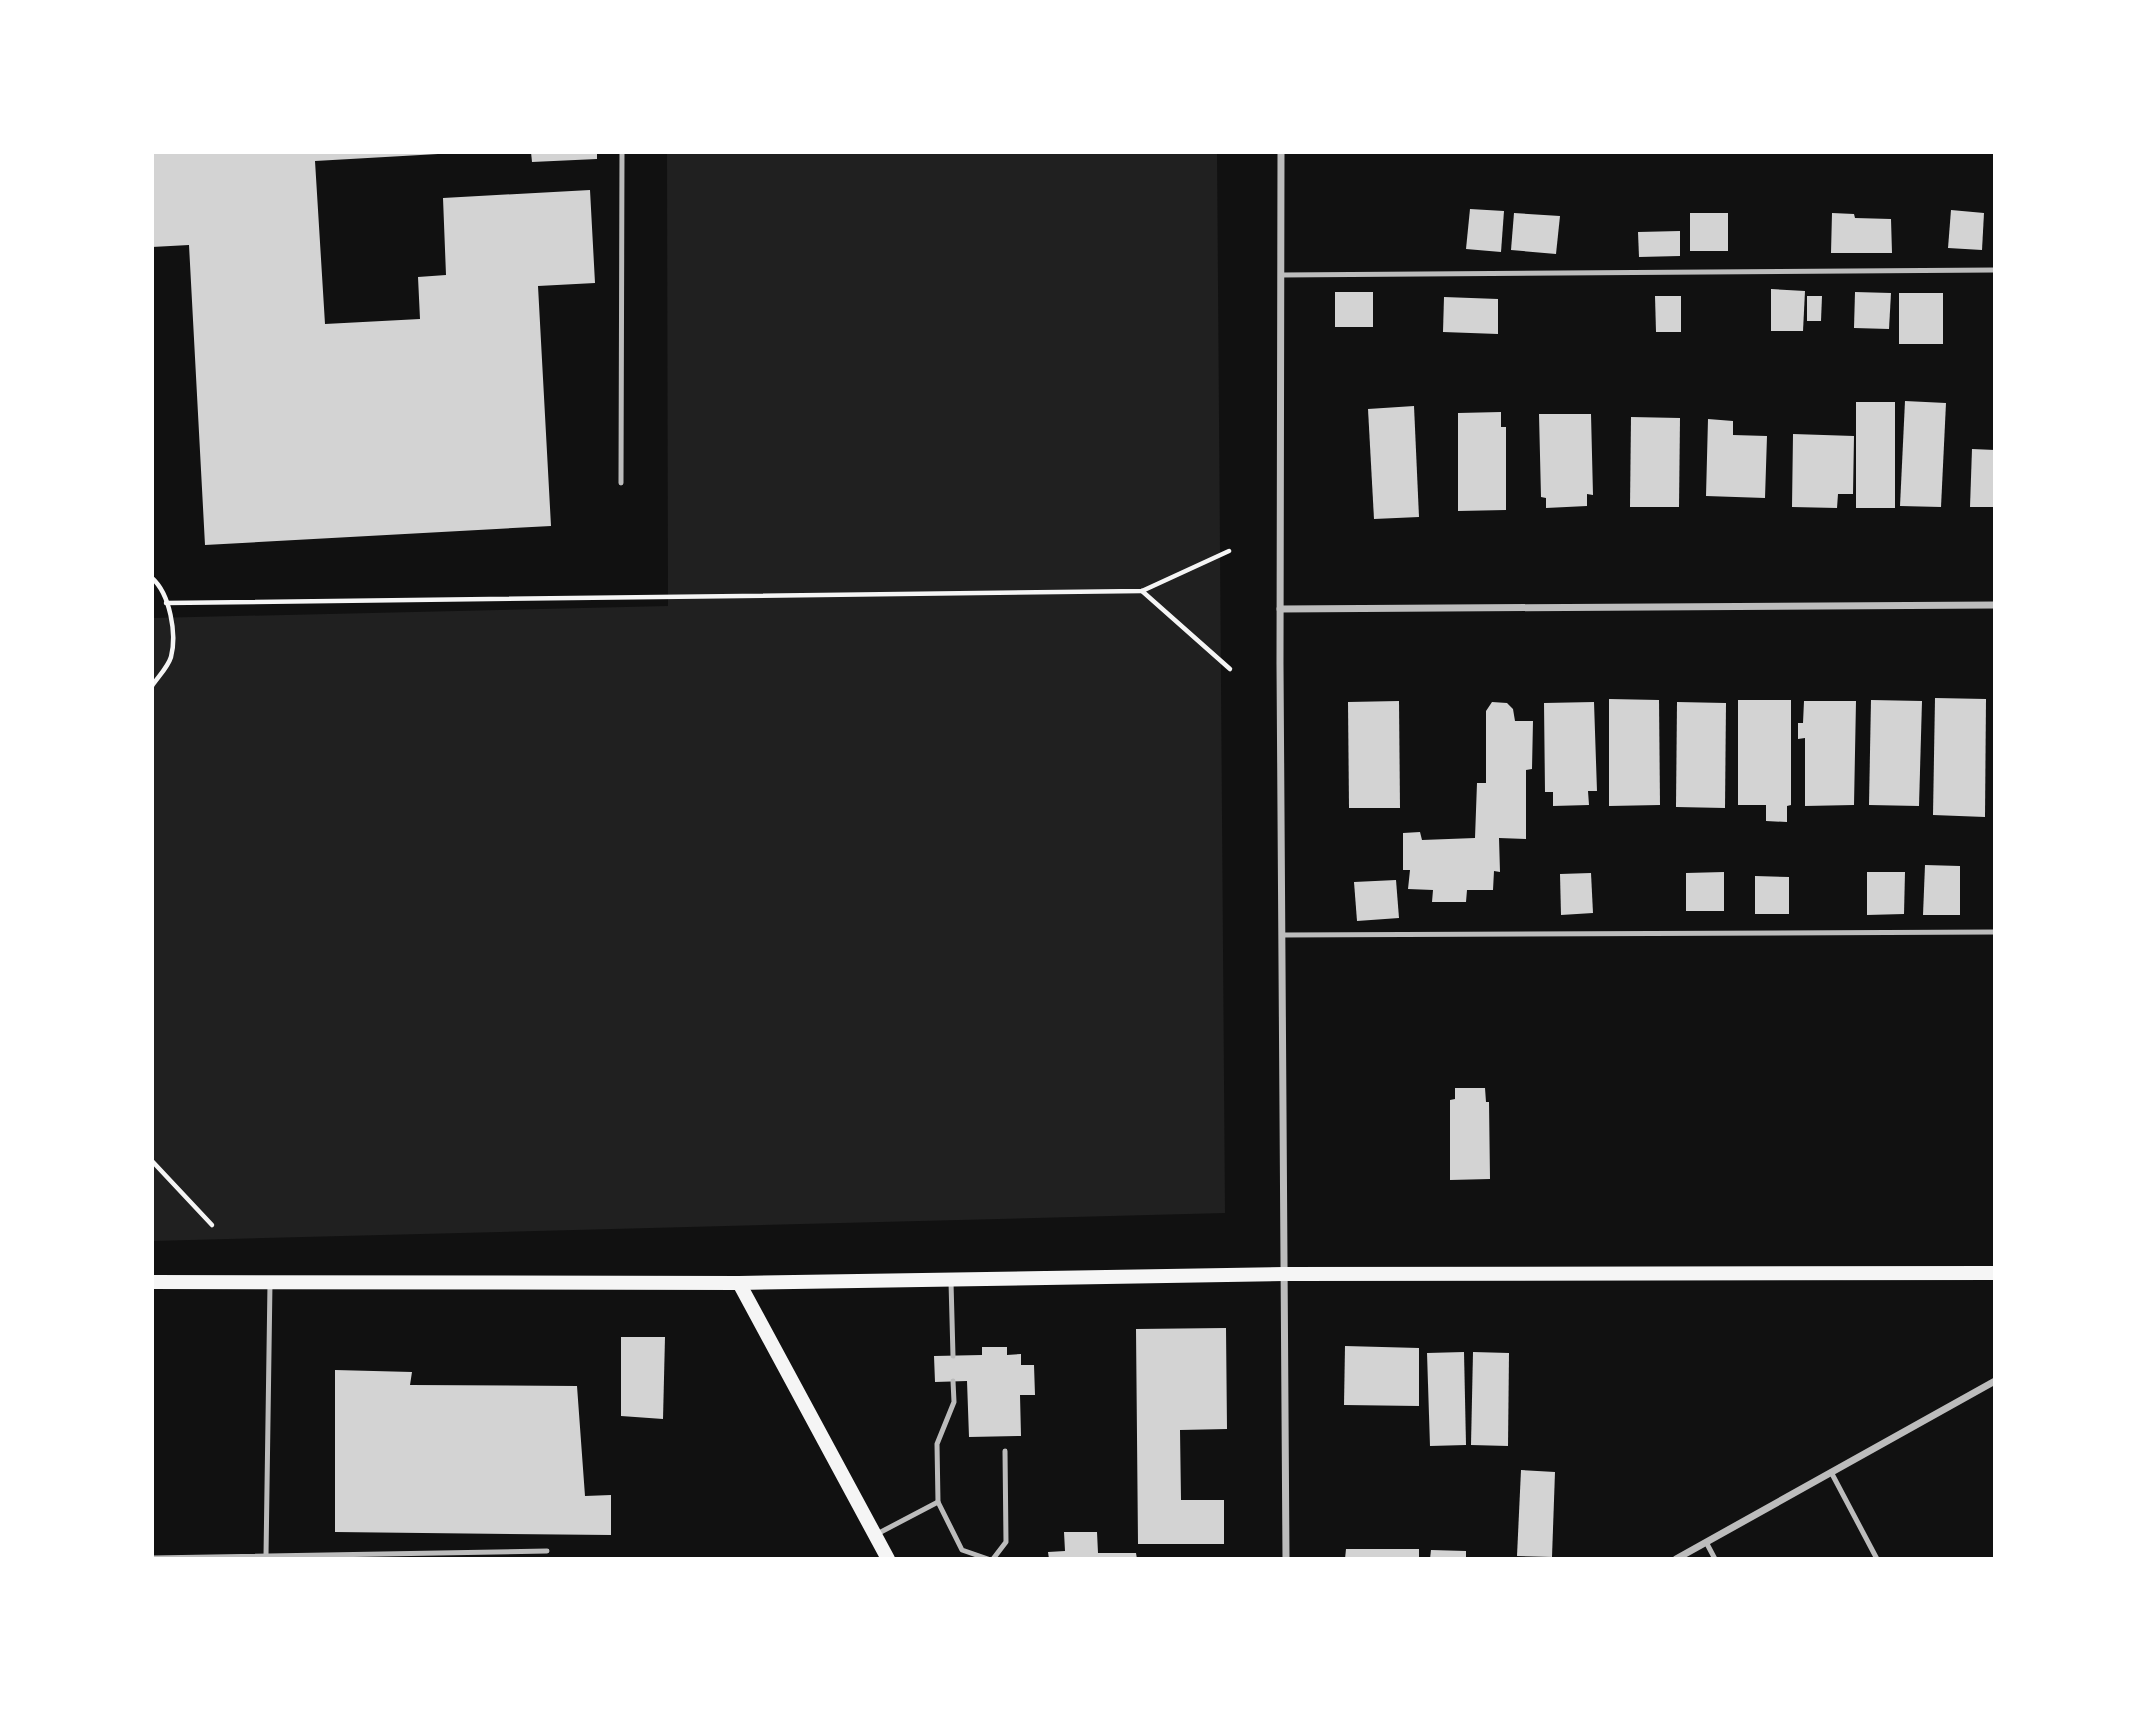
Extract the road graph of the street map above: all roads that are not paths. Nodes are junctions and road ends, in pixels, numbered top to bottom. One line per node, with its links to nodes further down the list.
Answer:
1 (622, 152): 5 (lane)
2 (1281, 152): 4 (street)
3 (1995, 270): 4 (lane)
4 (1280, 275): 7 (street)
5 (621, 483)
6 (1995, 605): 7 (street)
7 (1280, 609): 9 (street)
8 (1995, 932): 9 (lane)
9 (1282, 934): 11 (street)
10 (1995, 1273): 11 (main road)
11 (1284, 1274): 12 (main road); 29 (street)
12 (951, 1279): 15 (main road); 16 (lane)
13 (270, 1281): 14 (main road); 15 (main road); 25 (lane)
14 (152, 1282)
15 (739, 1283): 22 (main road)
16 (953, 1356)
17 (953, 1381): 21 (lane)
18 (1995, 1381): 20 (street)
19 (1005, 1451): 28 (lane)
20 (1831, 1472): 23 (street); 32 (lane)
21 (937, 1502): 22 (lane); 28 (lane)
22 (875, 1534): 27 (main road)
23 (1706, 1542): 30 (street); 31 (lane)
24 (547, 1551): 25 (lane)
25 (266, 1556): 26 (lane)
26 (152, 1558)
27 (888, 1559)
28 (990, 1559)
29 (1286, 1559)
30 (1675, 1559)
31 (1715, 1559)
32 (1877, 1559)

